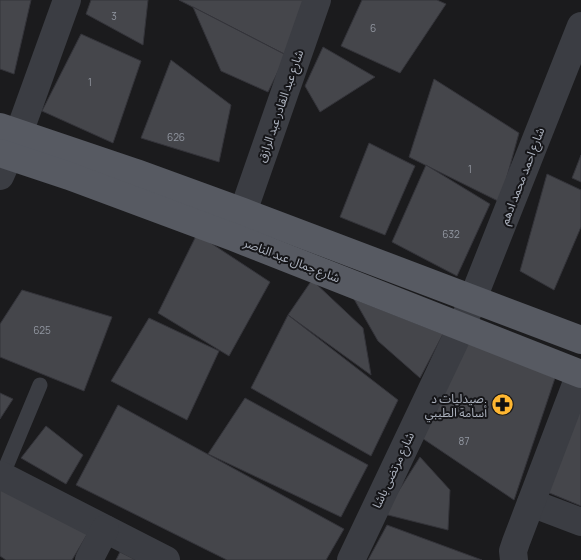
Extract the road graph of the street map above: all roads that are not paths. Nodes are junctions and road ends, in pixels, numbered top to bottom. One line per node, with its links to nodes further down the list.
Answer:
1 (67, 0): 4 (street)
2 (317, 0): 5 (street, شارع عبد القادر عبد الرازق)
3 (581, 26): 6 (street, شارع احمد محمد ادهم)
4 (6, 149): 5 (main road); 7 (main road, شارع جمال عبد الناصر)
5 (243, 212): 6 (main road)
6 (474, 299): 7 (street, شارع احمد محمد ادهم); 8 (main road)
7 (462, 326): 9 (main road, شارع جمال عبد الناصر); 17 (street, شارع مرتضى باشا)
8 (581, 340)
9 (581, 374): 12 (street)
10 (40, 385): 11 (lane)
11 (1, 475): 14 (street)
12 (531, 503): 13 (street); 18 (street)
13 (581, 522)
14 (105, 528): 15 (street); 16 (street)
15 (89, 560)
16 (166, 560)
17 (351, 560)
18 (514, 560)

